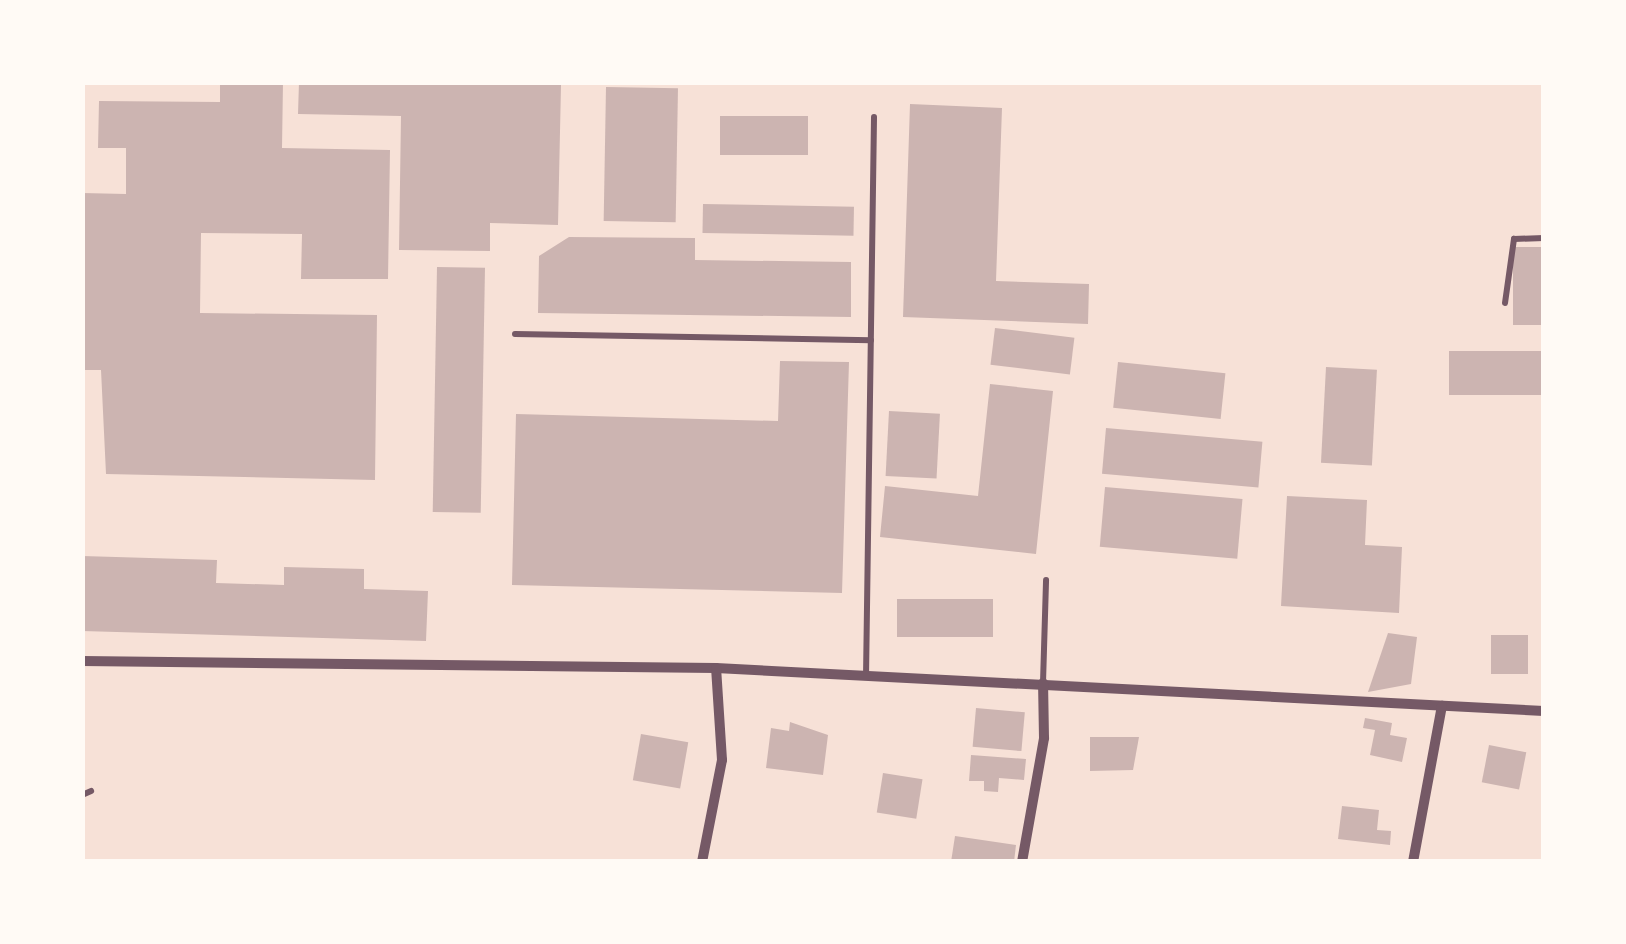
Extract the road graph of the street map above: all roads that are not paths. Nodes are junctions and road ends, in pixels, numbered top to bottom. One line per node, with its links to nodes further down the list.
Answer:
1 (874, 117): 5 (lane)
2 (1544, 238): 3 (lane)
3 (1504, 303)
4 (515, 334): 5 (lane)
5 (871, 340): 9 (lane)
6 (1046, 580): 10 (lane)
7 (82, 661): 8 (street)
8 (716, 668): 9 (street); 13 (street)
9 (866, 678): 10 (street)
10 (1043, 683): 11 (street); 14 (street)
11 (1442, 706): 12 (street); 15 (street)
12 (1544, 712)
13 (702, 862)
14 (1022, 862)
15 (1413, 862)

